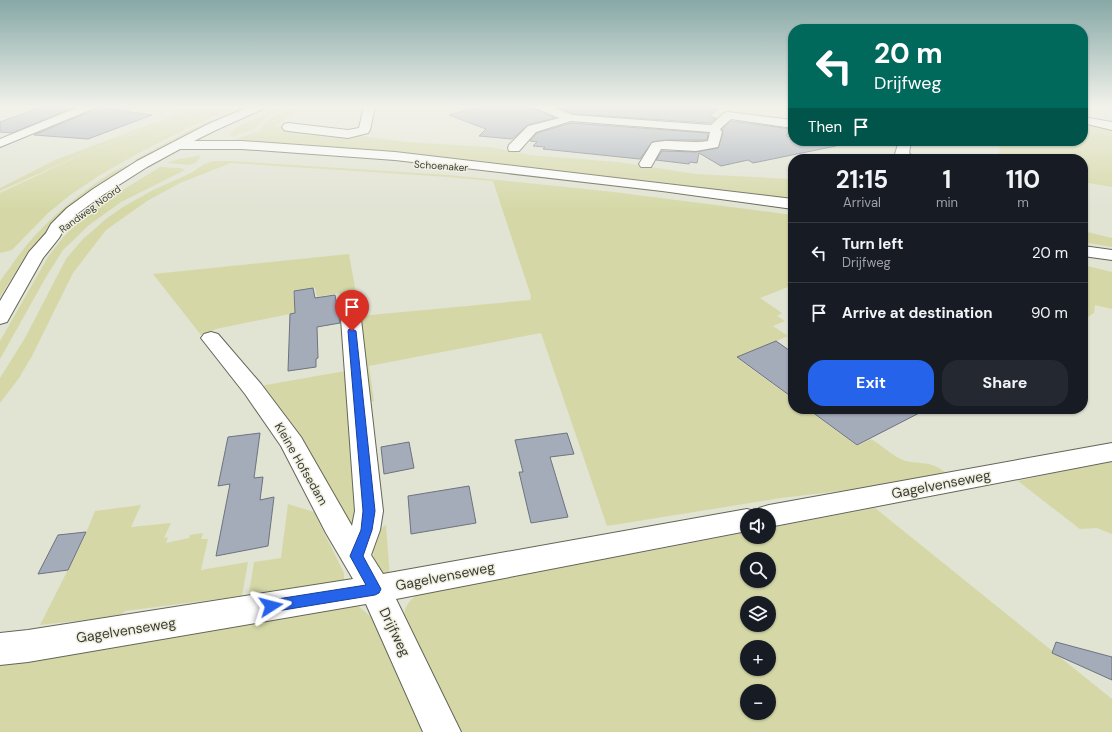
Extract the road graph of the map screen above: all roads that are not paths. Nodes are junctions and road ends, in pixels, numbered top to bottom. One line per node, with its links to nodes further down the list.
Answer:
1 (193, 140): 8 (street, Randweg Noord)
2 (207, 140): 6 (street, Randweg Noord)
3 (225, 140): 7 (street, Schoenaker)
4 (521, 140): 9 (street)
5 (715, 140): 10 (street)
6 (200, 144): 7 (street, Schoenaker); 8 (street, Randweg Noord)
7 (242, 145): 11 (street, Schoenaker)
8 (182, 148): 11 (street, Schoenaker); 15 (street, Randweg Noord)
9 (514, 148)
10 (646, 164)
11 (509, 170): 12 (street, Schoenaker)
12 (788, 203)
13 (1088, 251): 14 (street)
14 (1109, 255)
15 (0, 318)
16 (351, 319): 21 (street)
17 (211, 338): 21 (street, Kleine Hofsedam)
18 (1112, 452): 19 (street, Gagelvenseweg)
19 (776, 515)
20 (740, 521): 22 (street, Gagelvenseweg)
21 (356, 556): 22 (street, Drijfweg)
22 (375, 589): 23 (street, Gagelvenseweg); 24 (street, Drijfweg)
23 (0, 648)
24 (442, 732)

